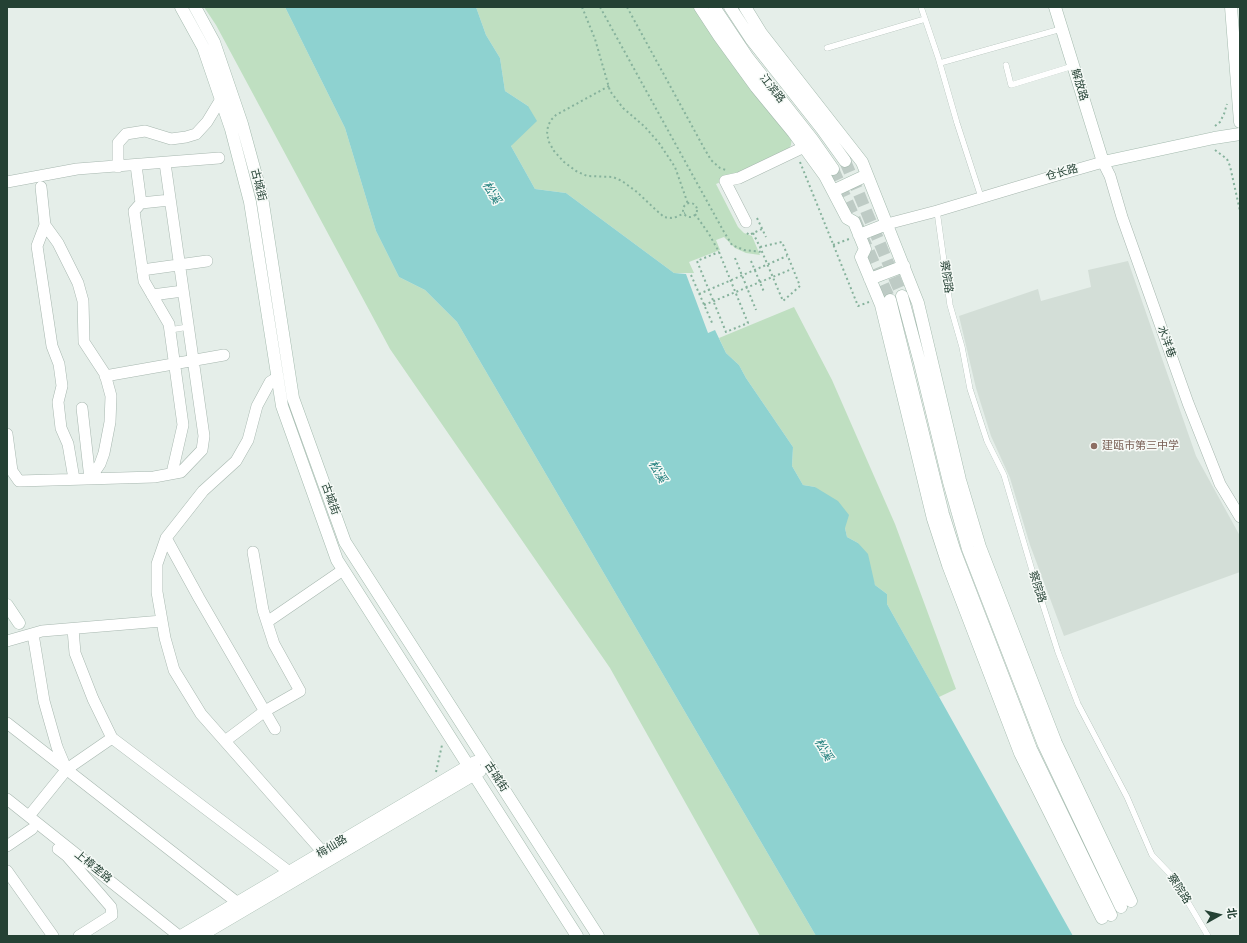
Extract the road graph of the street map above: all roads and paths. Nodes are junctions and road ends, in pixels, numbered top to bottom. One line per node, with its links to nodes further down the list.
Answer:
1 (181, 7): 22 (main road, 古城街)
2 (195, 7): 126 (main road, 古城街)
3 (582, 7): 21 (path)
4 (600, 7): 65 (path)
5 (627, 7): 38 (path)
6 (700, 7): 28 (main road)
7 (714, 7): 37 (main road, 江滨路)
8 (730, 7): 33 (main road, 江滨路)
9 (744, 7): 40 (main road)
10 (921, 7): 14 (lane)
11 (1055, 7): 15 (main road, 解放路)
12 (1231, 7): 24 (main road)
13 (1238, 7): 16 (main road)
14 (925, 19): 17 (lane); 18 (lane)
15 (1062, 28): 18 (lane); 20 (main road, 解放路)
16 (1240, 28)
17 (827, 48)
18 (940, 63): 45 (lane)
19 (1006, 65): 20 (lane)
20 (1073, 66): 31 (main road, 解放路)
21 (609, 86): 48 (path); 51 (path)
22 (221, 99): 36 (street); 101 (main road, 古城街)
23 (1228, 99): 25 (path)
24 (1240, 122)
25 (1214, 127)
26 (1240, 127): 31 (main road, 仓长路)
27 (1240, 134): 31 (main road, 仓长路)
28 (804, 147): 44 (main road); 54 (street)
29 (1211, 148): 50 (path)
30 (219, 158): 34 (street)
31 (1101, 159): 45 (street, 仓长路); 109 (street, 水洋巷)
32 (799, 160): 62 (path)
33 (845, 161)
34 (166, 163): 35 (street); 46 (street)
35 (136, 165): 36 (street); 47 (street)
36 (118, 167): 39 (street)
37 (833, 169)
38 (730, 171)
39 (59, 172): 41 (street); 43 (street)
40 (867, 175): 44 (main road); 55 (main road)
41 (20, 179): 42 (street); 43 (street)
42 (7, 182)
43 (41, 187): 56 (street)
44 (833, 191): 60 (main road)
45 (980, 198): 49 (street, 仓长路)
46 (170, 200): 47 (street); 70 (street)
47 (141, 204): 74 (street)
48 (688, 204): 51 (path); 52 (path)
49 (937, 211): 55 (street, 仓长路); 146 (lane, 察院路)
50 (1240, 211)
51 (685, 213): 52 (path)
52 (695, 214): 64 (path)
53 (756, 216): 57 (path)
54 (746, 222)
55 (887, 224): 60 (main road); 72 (main road)
56 (45, 225): 100 (street); 107 (street)
57 (762, 229): 58 (path); 61 (path)
58 (758, 231)
59 (753, 233): 63 (path)
60 (859, 235): 62 (path); 79 (main road)
61 (766, 237)
62 (833, 245): 90 (path)
63 (760, 246): 65 (path); 66 (path)
64 (719, 252): 80 (path); 83 (path)
65 (762, 252): 71 (path)
66 (787, 256): 71 (path); 73 (path)
67 (735, 258): 77 (path)
68 (208, 260): 70 (street)
69 (751, 261): 75 (path)
70 (180, 265): 74 (street); 84 (street)
71 (768, 265): 75 (path); 78 (path)
72 (904, 266): 79 (main road); 89 (main road)
73 (792, 269): 78 (path); 78 (path)
74 (142, 270): 88 (street)
75 (755, 270): 77 (path); 81 (path)
76 (692, 275): 87 (path)
77 (742, 276): 80 (path); 82 (path)
78 (773, 277): 81 (path)
79 (870, 279): 90 (main road)
80 (730, 280): 83 (path); 85 (path)
81 (760, 282): 82 (path); 86 (path)
82 (747, 288): 85 (path); 93 (path)
83 (709, 290): 87 (path); 91 (path)
84 (183, 291): 88 (street); 95 (street)
85 (735, 292): 91 (path); 91 (path)
86 (764, 292)
87 (699, 294): 92 (path)
88 (152, 295): 96 (street)
89 (902, 296)
90 (884, 299): 139 (main road)
91 (714, 302): 92 (path)
92 (704, 305): 94 (path)
93 (756, 310)
94 (713, 325)
95 (188, 327): 96 (lane); 98 (street)
96 (170, 330): 99 (street)
97 (224, 355): 98 (street)
98 (193, 361): 99 (street); 103 (street)
99 (174, 364): 100 (street); 104 (street)
100 (106, 376): 108 (street)
101 (278, 377): 110 (street); 112 (main road, 古城街)
102 (82, 408): 108 (street)
103 (202, 423): 104 (street); 106 (street)
104 (183, 426): 106 (street)
105 (7, 434): 107 (street)
106 (172, 473): 108 (street)
107 (74, 479): 108 (street)
108 (90, 479)
109 (1240, 517)
110 (166, 538): 114 (street); 120 (street)
111 (254, 552): 116 (street)
112 (343, 570): 116 (street); 128 (main road, 古城街)
113 (7, 605): 115 (main road)
114 (162, 621): 117 (street); 125 (street)
115 (13, 622)
116 (267, 622): 120 (street)
117 (73, 629): 118 (street); 123 (street)
118 (33, 634): 119 (street); 127 (street)
119 (7, 641)
120 (265, 711): 122 (street); 125 (street)
121 (7, 723): 127 (street)
122 (275, 729)
123 (112, 738): 127 (street); 137 (street)
124 (443, 738): 129 (path)
125 (225, 741): 135 (street)
126 (486, 761): 128 (main road, 梅仙路); 145 (main road, 古城街)
127 (67, 770): 132 (street); 138 (street)
128 (471, 770): 135 (main road, 梅仙路); 144 (main road, 古城街)
129 (430, 776)
130 (7, 799): 132 (street, 上樟垄路)
131 (7, 808): 133 (street)
132 (29, 816): 142 (street, 上樟垄路)
133 (32, 829): 134 (street); 141 (street)
134 (7, 846)
135 (327, 856): 137 (main road, 梅仙路)
136 (7, 871): 140 (street)
137 (293, 875): 138 (main road, 梅仙路)
138 (242, 906): 142 (main road, 梅仙路); 143 (main road, 梅仙路)
139 (1106, 917)
140 (53, 936)
141 (79, 936)
142 (180, 936)
143 (200, 936)
144 (577, 936)
145 (598, 936)
146 (1208, 936)

